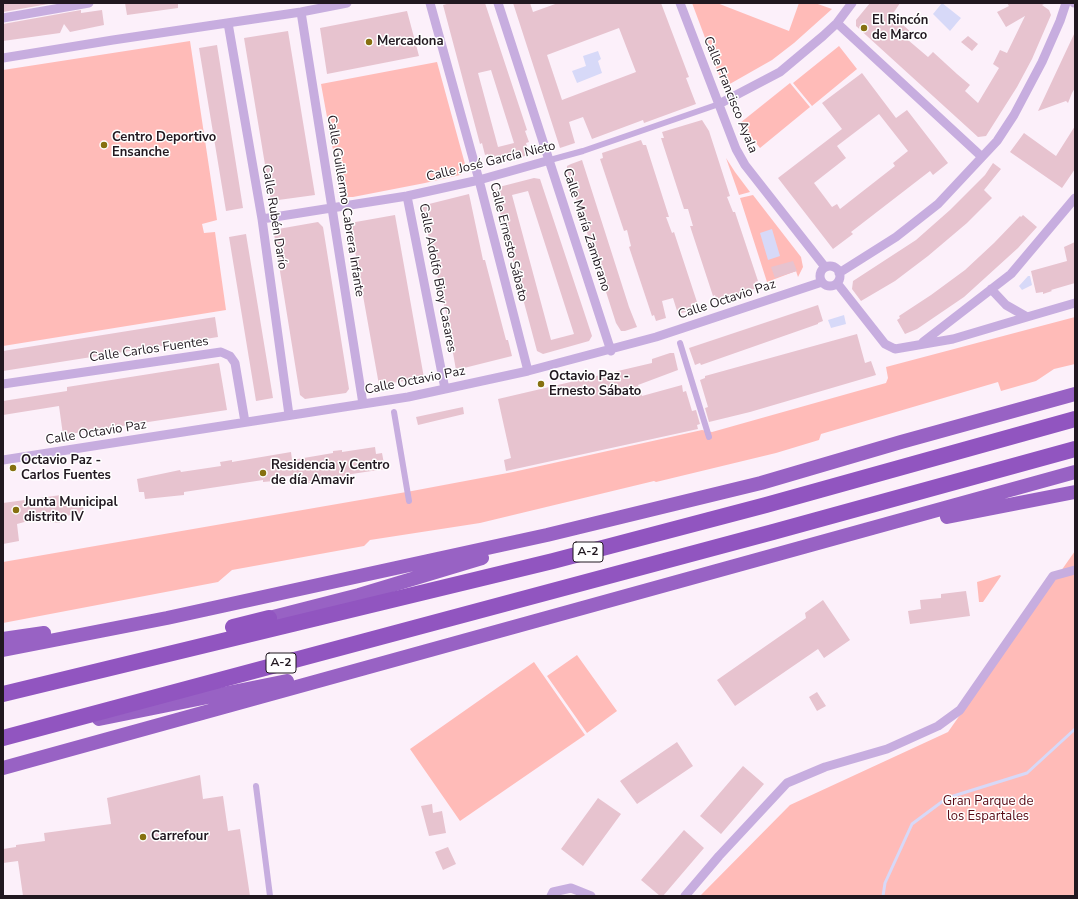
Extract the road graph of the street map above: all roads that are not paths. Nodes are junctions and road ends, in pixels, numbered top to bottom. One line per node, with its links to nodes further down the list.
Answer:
1 (89, 3): 9 (street)
2 (347, 3): 8 (street)
3 (430, 3): 16 (street, Calle Ernesto Sábato)
4 (498, 3): 15 (street, Calle María Zambrano)
5 (680, 3): 13 (street, Calle Francisco Ayala)
6 (852, 3): 11 (street)
7 (1066, 3): 14 (street)
8 (301, 12): 10 (street); 19 (street, Calle Guillermo Cabrera Infante)
9 (3, 18)
10 (228, 22): 12 (street); 20 (street, Calle Rubén Darío)
11 (837, 23): 13 (street); 14 (street)
12 (3, 58)
13 (719, 104): 15 (street, Calle José García Nieto); 21 (street, Calle Francisco Ayala)
14 (982, 157): 22 (street)
15 (550, 160): 16 (street, Calle José García Nieto); 30 (street, Calle María Zambrano)
16 (479, 180): 17 (street, Calle José García Nieto); 31 (street, Calle Ernesto Sábato)
17 (407, 196): 19 (street, Calle José García Nieto); 34 (street, Calle Adolfo Bioy Casares)
18 (1075, 198): 25 (street)
19 (332, 208): 20 (street, Calle José García Nieto); 37 (street, Calle Guillermo Cabrera Infante)
20 (262, 219): 39 (street, Calle Rubén Darío)
21 (825, 268): 22 (street); 23 (street)
22 (839, 273): 24 (street)
23 (822, 282): 24 (street); 30 (street, Calle Octavio Paz)
24 (837, 283): 29 (street)
25 (992, 289): 27 (street); 29 (street)
26 (1075, 303): 27 (street)
27 (1027, 317): 29 (street)
28 (680, 343): 42 (street)
29 (923, 343)
30 (611, 350): 31 (street, Calle Octavio Paz)
31 (528, 372): 34 (street, Calle Octavio Paz)
32 (3, 384): 41 (street, Calle Carlos Fuentes)
33 (1075, 387): 36 (highway)
34 (445, 389): 37 (street, Calle Octavio Paz)
35 (1075, 394): 36 (highway)
36 (1041, 403): 48 (highway)
37 (363, 404): 39 (street, Calle Octavio Paz)
38 (394, 412): 47 (street)
39 (289, 415): 41 (street, Calle Octavio Paz)
40 (1075, 419): 56 (highway, A-2)
41 (244, 422): 44 (street, Calle Octavio Paz)
42 (709, 437)
43 (1075, 449): 58 (highway, A-2)
44 (3, 460)
45 (1075, 472): 49 (highway)
46 (1075, 492): 49 (highway)
47 (409, 501)
48 (547, 535): 51 (highway); 52 (highway)
49 (780, 554): 55 (highway)
50 (1075, 570): 64 (street)
51 (167, 618): 53 (highway); 54 (highway)
52 (270, 618): 56 (highway)
53 (3, 639)
54 (3, 650)
55 (414, 655): 58 (highway); 59 (highway)
56 (98, 670): 57 (highway, A-2)
57 (3, 694)
58 (3, 738)
59 (6, 767)
60 (256, 786): 61 (street)
61 (270, 896)
62 (551, 896): 63 (street)
63 (591, 896)
64 (685, 896)

